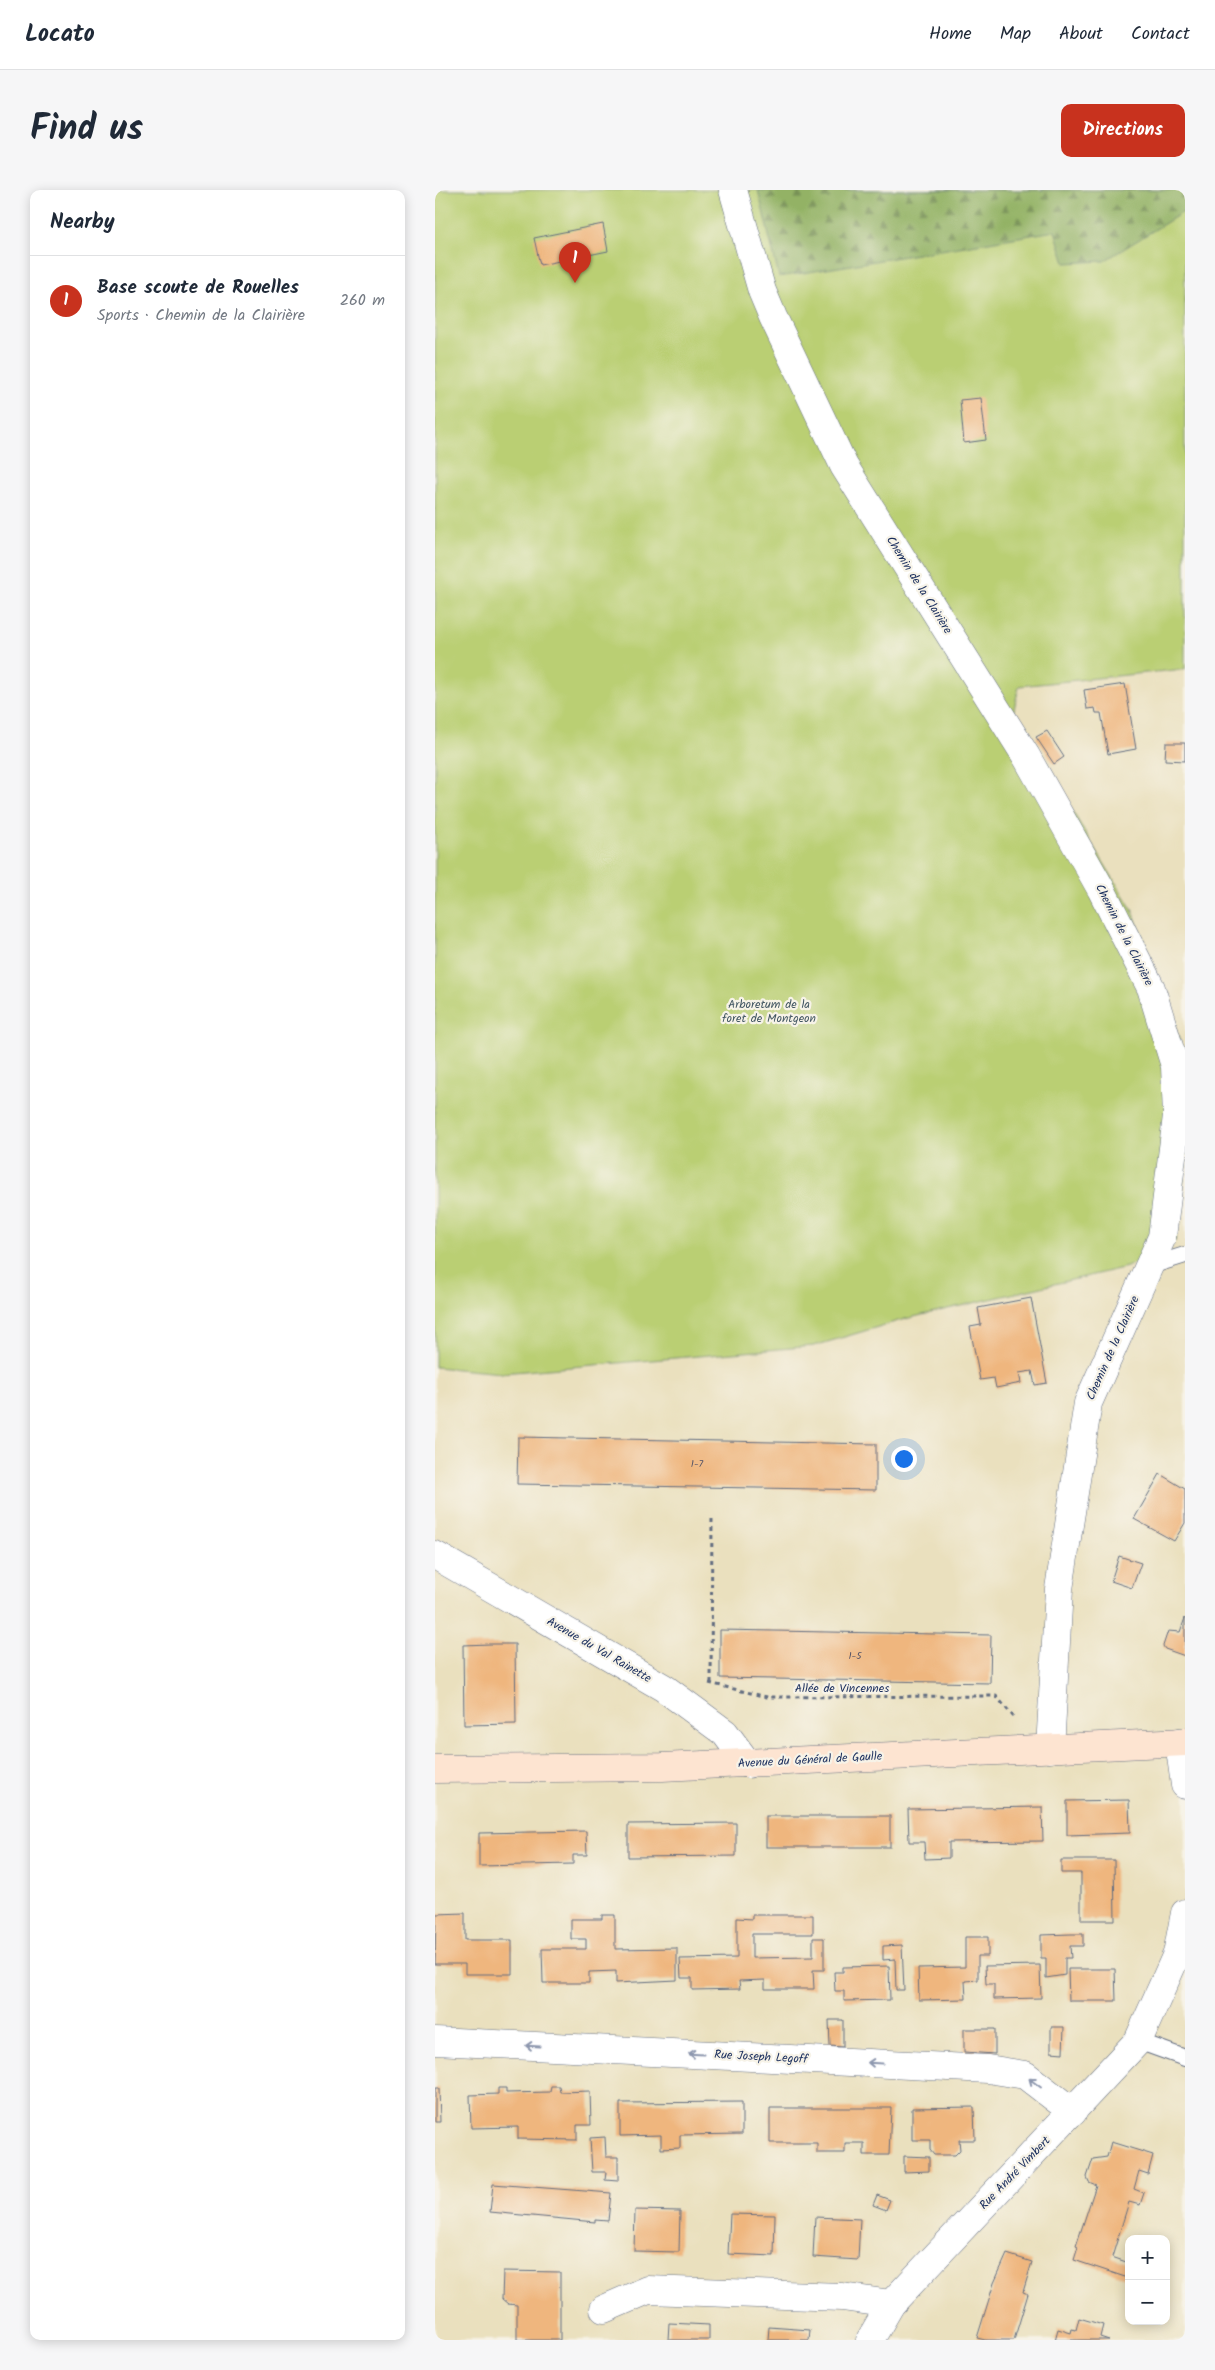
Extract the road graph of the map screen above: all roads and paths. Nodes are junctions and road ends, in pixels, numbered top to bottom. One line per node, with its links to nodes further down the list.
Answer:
1 (733, 190): 3 (street, Chemin de la Clairière)
2 (1185, 1255): 3 (lane)
3 (1150, 1266): 10 (street, Chemin de la Clairière)
4 (712, 1515): 6 (path)
5 (435, 1554): 7 (street, Avenue du Val Rainette)
6 (711, 1683): 7 (path, Allée de Vincennes); 8 (path, Allée de Vincennes)
7 (664, 1688): 11 (street, Avenue du Val Rainette)
8 (1013, 1716)
9 (1182, 1742): 10 (street, Avenue du Général de Gaulle); 13 (street)
10 (1050, 1749): 11 (street, Avenue du Général de Gaulle)
11 (748, 1764): 12 (street, Avenue du Général de Gaulle)
12 (435, 1769)
13 (1185, 1785)
14 (1185, 1913): 16 (street, Rue André Vimbert)
15 (435, 2041): 18 (street, Rue Joseph Legoff, one-way to 15)
16 (1138, 2041): 17 (lane); 18 (street, Rue André Vimbert)
17 (1185, 2058)
18 (1073, 2112): 19 (street, Rue André Vimbert)
19 (891, 2304): 20 (street); 21 (street, Rue André Vimbert)
20 (604, 2309)
21 (870, 2340)

